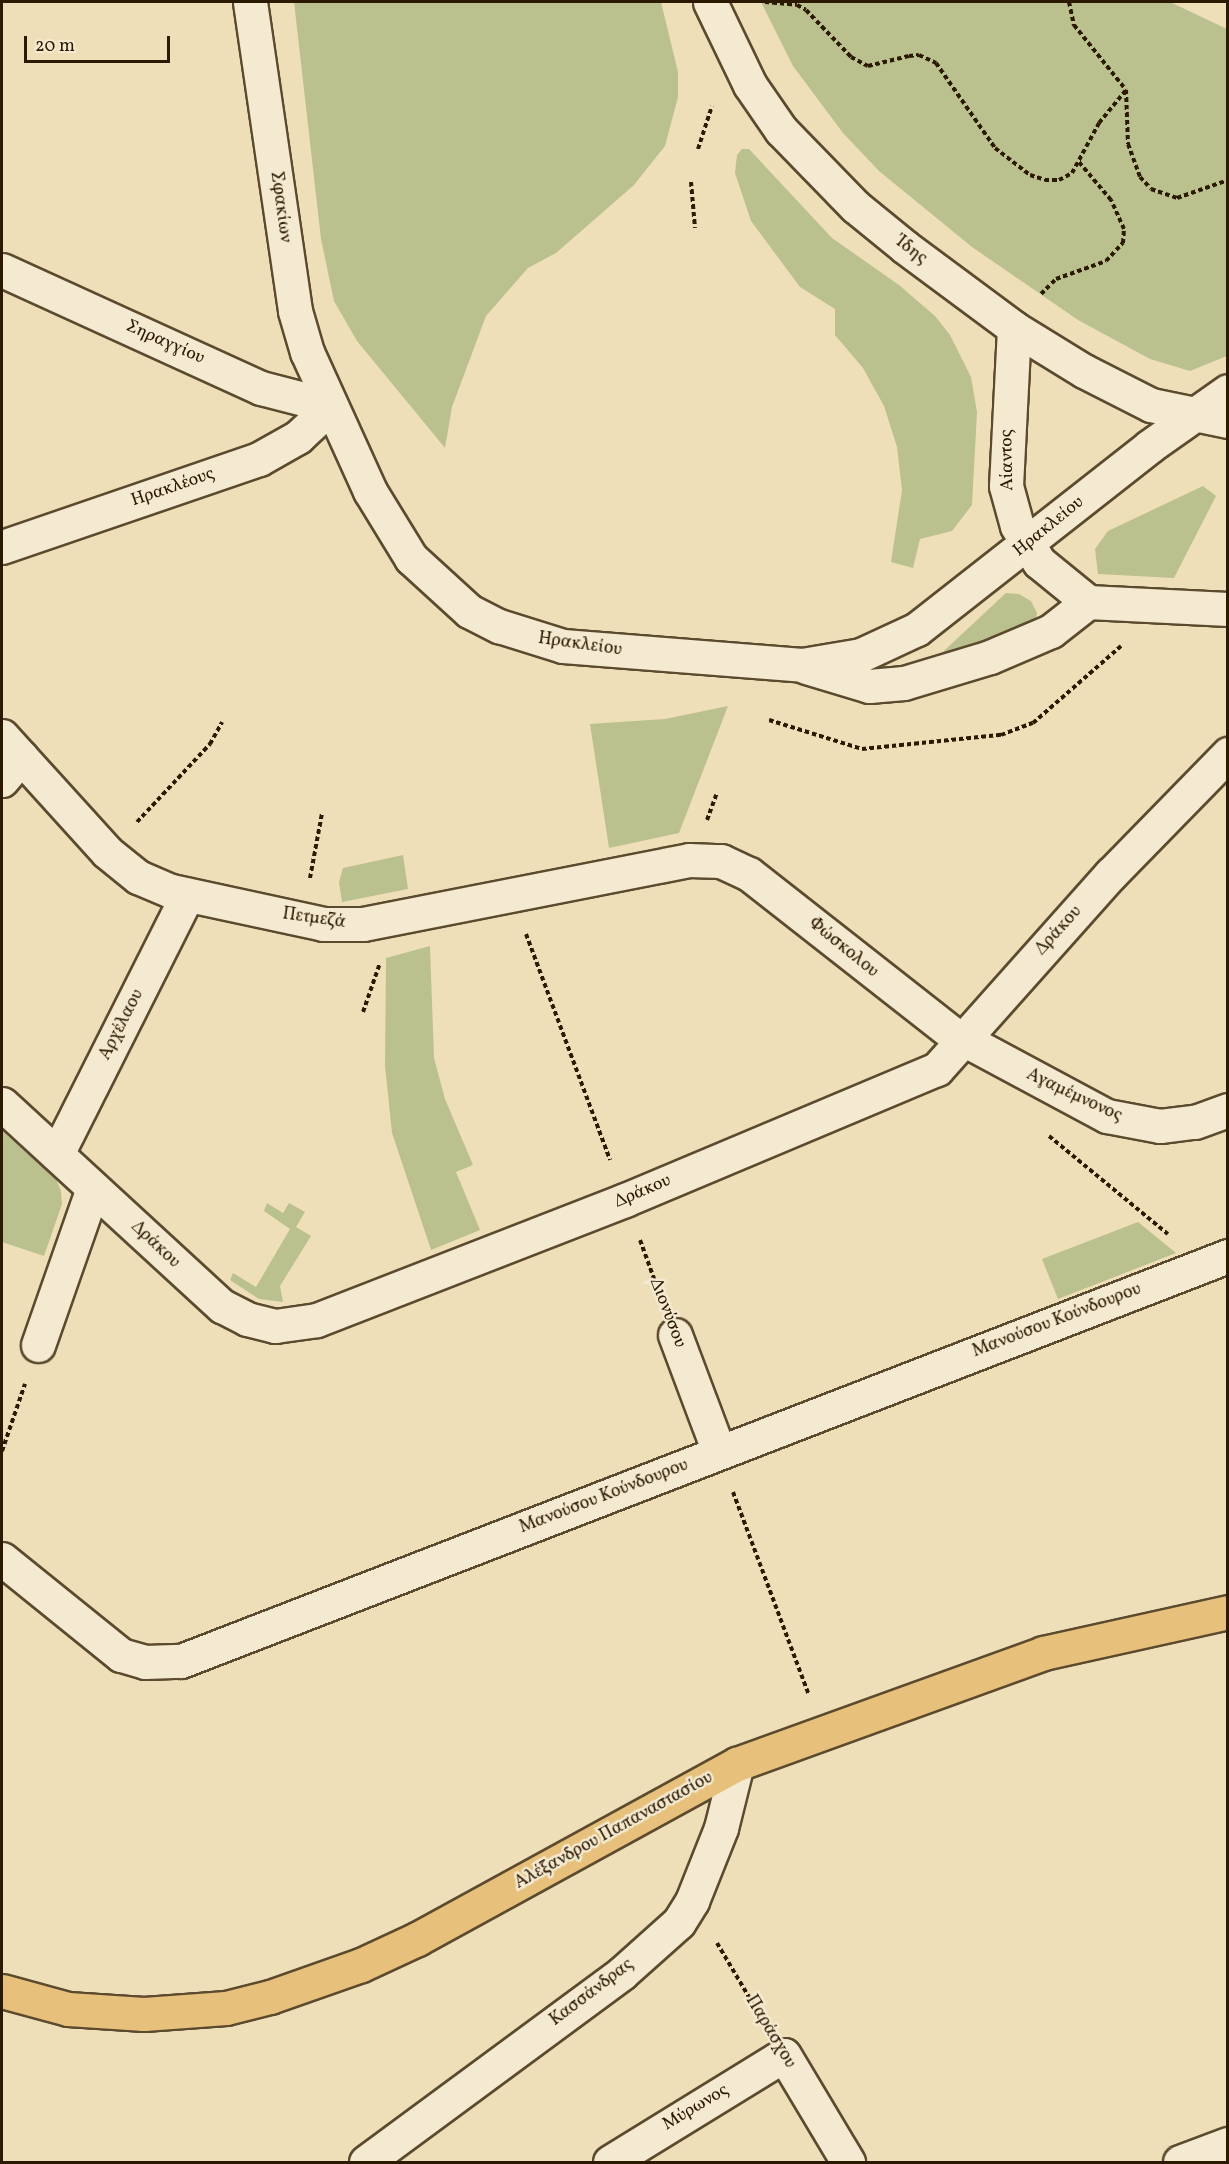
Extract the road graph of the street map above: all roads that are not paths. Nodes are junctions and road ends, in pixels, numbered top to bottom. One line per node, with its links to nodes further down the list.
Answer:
1 (250, 2): 6 (street, Σφακίων)
2 (710, 2): 4 (street, Ίδης)
3 (2, 270): 6 (street, Σηραγγίου)
4 (1014, 328): 7 (street, Ίδης); 9 (street, Αίαντος)
5 (1227, 390): 7 (street, Ηρακλείου)
6 (331, 406): 10 (street, Ηρακλέους); 13 (street, Ηρακλείου)
7 (1189, 416): 8 (street); 9 (street, Ηρακλείου)
8 (1227, 421)
9 (1027, 545): 11 (street, Αίαντος); 13 (street, Ηρακλείου)
10 (2, 547)
11 (1088, 602): 12 (street); 13 (street, Ηρακλείου)
12 (1227, 609)
13 (802, 665)
14 (1227, 754): 18 (street, Δράκου)
15 (8, 758): 17 (street, Πετμεζά)
16 (721, 861): 17 (street, Πετμεζά); 18 (street, Φώσκολου)
17 (187, 895): 21 (street, Αρχέλαου)
18 (962, 1039): 20 (street, Αγαμέμνονος); 22 (street, Δράκου)
19 (2, 1104): 21 (street, Δράκου)
20 (1227, 1110)
21 (57, 1154): 22 (street, Δράκου)
22 (93, 1188): 25 (street)
23 (1217, 1259): 26 (street, Μανούσου Κούνδουρου)
24 (675, 1335): 26 (street, Διονύσου)
25 (38, 1345)
26 (718, 1452): 27 (street, Μανούσου Κούνδουρου)
27 (2, 1559)
28 (1227, 1612): 29 (main road, Αλέξανδρου Παπαναστασίου)
29 (737, 1764): 30 (main road, Αλέξανδρου Παπαναστασίου); 33 (street, Κασσάνδρας)
30 (2, 1991)
31 (784, 2055): 34 (street, Μύρωνος); 35 (street, Παράσχου)
32 (1227, 2144): 36 (street)
33 (366, 2163)
34 (610, 2163)
35 (848, 2163)
36 (1180, 2163)

